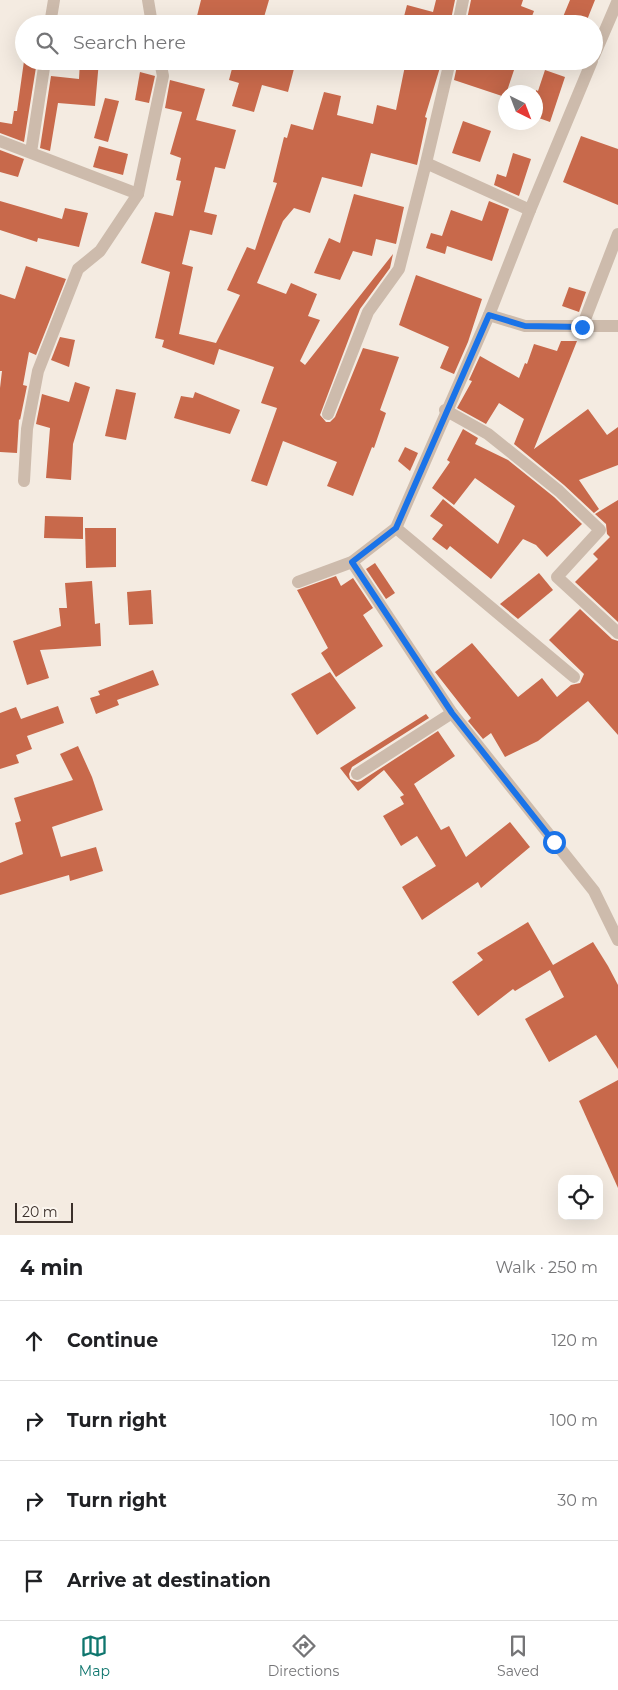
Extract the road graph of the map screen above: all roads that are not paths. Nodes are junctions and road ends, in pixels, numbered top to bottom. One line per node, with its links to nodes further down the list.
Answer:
1 (54, 0): 5 (street)
2 (148, 0): 6 (street)
3 (463, 0): 7 (street)
4 (618, 0): 8 (street)
5 (52, 15)
6 (150, 15)
7 (460, 15)
8 (603, 35)
9 (44, 70): 14 (street)
10 (162, 70): 16 (street)
11 (448, 70): 15 (street)
12 (588, 70): 17 (street)
13 (0, 141): 14 (street)
14 (31, 152): 16 (street)
15 (426, 163): 17 (street); 23 (street)
16 (138, 194): 24 (street)
17 (530, 210): 19 (street)
18 (618, 234): 21 (street)
19 (489, 315): 21 (street); 22 (street)
20 (618, 326): 21 (street)
21 (582, 327)
22 (445, 410): 25 (street); 28 (street)
23 (328, 414)
24 (24, 481)
25 (396, 528): 26 (street); 29 (street)
26 (352, 562): 27 (street); 30 (street)
27 (298, 582)
28 (618, 633)
29 (574, 677)
30 (452, 713): 31 (street); 32 (street)
31 (356, 774)
32 (618, 940)

